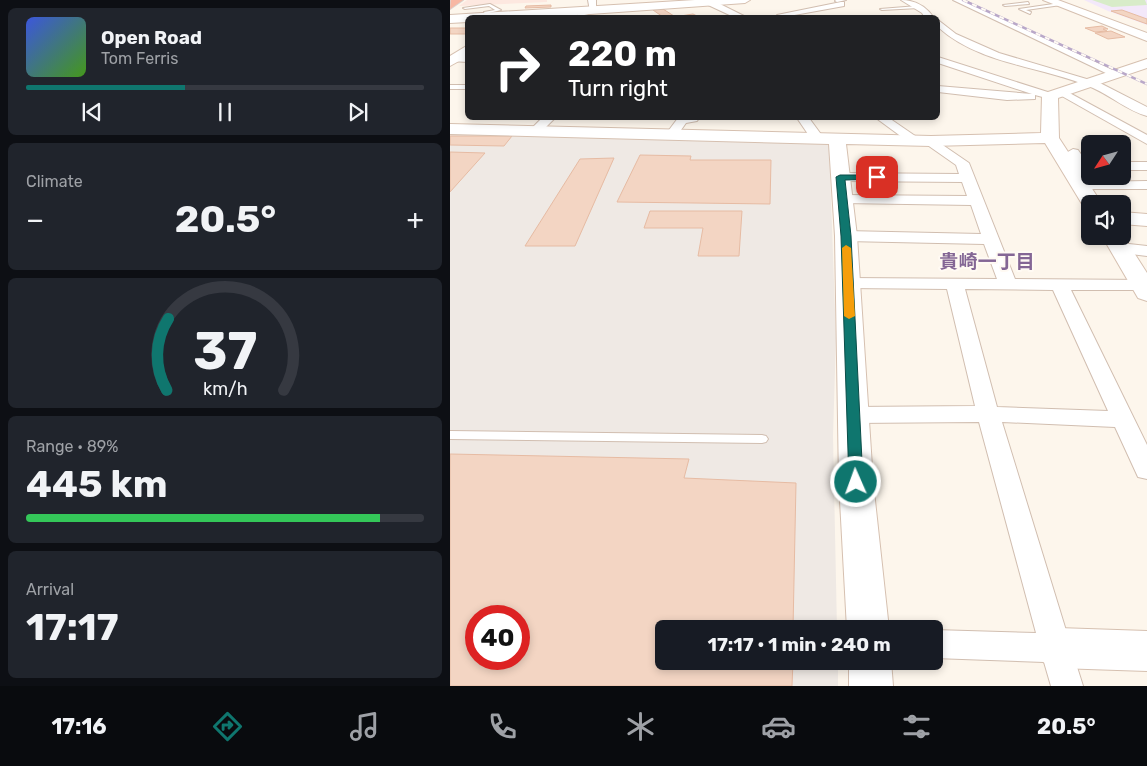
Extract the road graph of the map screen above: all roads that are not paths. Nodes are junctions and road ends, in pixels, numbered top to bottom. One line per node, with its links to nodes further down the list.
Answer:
1 (745, 0): 6 (street)
2 (905, 0): 12 (street)
3 (957, 0): 25 (street)
4 (973, 0): 28 (street)
5 (1001, 0): 10 (lane)
6 (709, 2): 13 (street); 18 (street)
7 (841, 3): 19 (street)
8 (1053, 4): 10 (lane); 16 (lane); 23 (street)
9 (1005, 5): 10 (lane)
10 (1012, 5)
11 (450, 6): 15 (highway)
12 (918, 7): 14 (lane); 20 (street)
13 (594, 9): 17 (street)
14 (882, 9)
15 (465, 11): 15 (lane); 21 (street)
16 (1030, 13)
17 (518, 15)
18 (737, 15)
19 (781, 15)
20 (925, 15)
21 (450, 19)
22 (940, 27): 30 (street)
23 (1147, 37)
24 (1056, 52): 25 (street)
25 (1086, 60): 28 (street)
26 (940, 61): 35 (street)
27 (1147, 63): 28 (street)
28 (1122, 72): 30 (street)
29 (940, 83): 34 (street)
30 (1088, 83): 35 (street); 36 (street)
31 (450, 87): 32 (lane)
32 (465, 87)
33 (940, 89): 34 (street)
34 (960, 89): 35 (street)
35 (1057, 94): 45 (street); 47 (street)
36 (1147, 112)
37 (547, 120): 42 (street)
38 (682, 120): 43 (street)
39 (806, 120): 44 (street)
40 (886, 120): 46 (street)
41 (450, 129): 42 (street)
42 (535, 131): 43 (street)
43 (672, 134): 44 (street)
44 (827, 137): 46 (street); 56 (street)
45 (1050, 138): 46 (street); 52 (street)
46 (923, 140): 53 (street)
47 (1147, 140)
48 (1073, 153): 51 (street)
49 (1131, 166): 50 (street)
50 (1147, 166)
51 (1081, 168)
52 (1081, 170)
53 (968, 178): 56 (street); 57 (street)
54 (1131, 182): 55 (street)
55 (1147, 185)
56 (841, 188): 57 (street); 60 (street)
57 (977, 201): 61 (street)
58 (1131, 219): 59 (street)
59 (1147, 220)
60 (846, 236): 61 (street); 65 (street)
61 (991, 239): 67 (street)
62 (1118, 245): 69 (street)
63 (1126, 245): 64 (street)
64 (1147, 251)
65 (848, 283): 66 (street); 71 (street)
66 (955, 284): 67 (street); 70 (street)
67 (1008, 284): 68 (street)
68 (1060, 285): 69 (street); 72 (street)
69 (1146, 288)
70 (988, 414): 71 (street); 72 (street); 79 (street)
71 (853, 416): 76 (street)
72 (1123, 420): 75 (street)
73 (450, 435): 74 (lane)
74 (762, 439)
75 (1147, 470)
76 (867, 620)
77 (943, 646): 79 (street)
78 (1147, 651): 79 (street)
79 (1062, 667)
80 (870, 670): 81 (street)
81 (871, 686)

